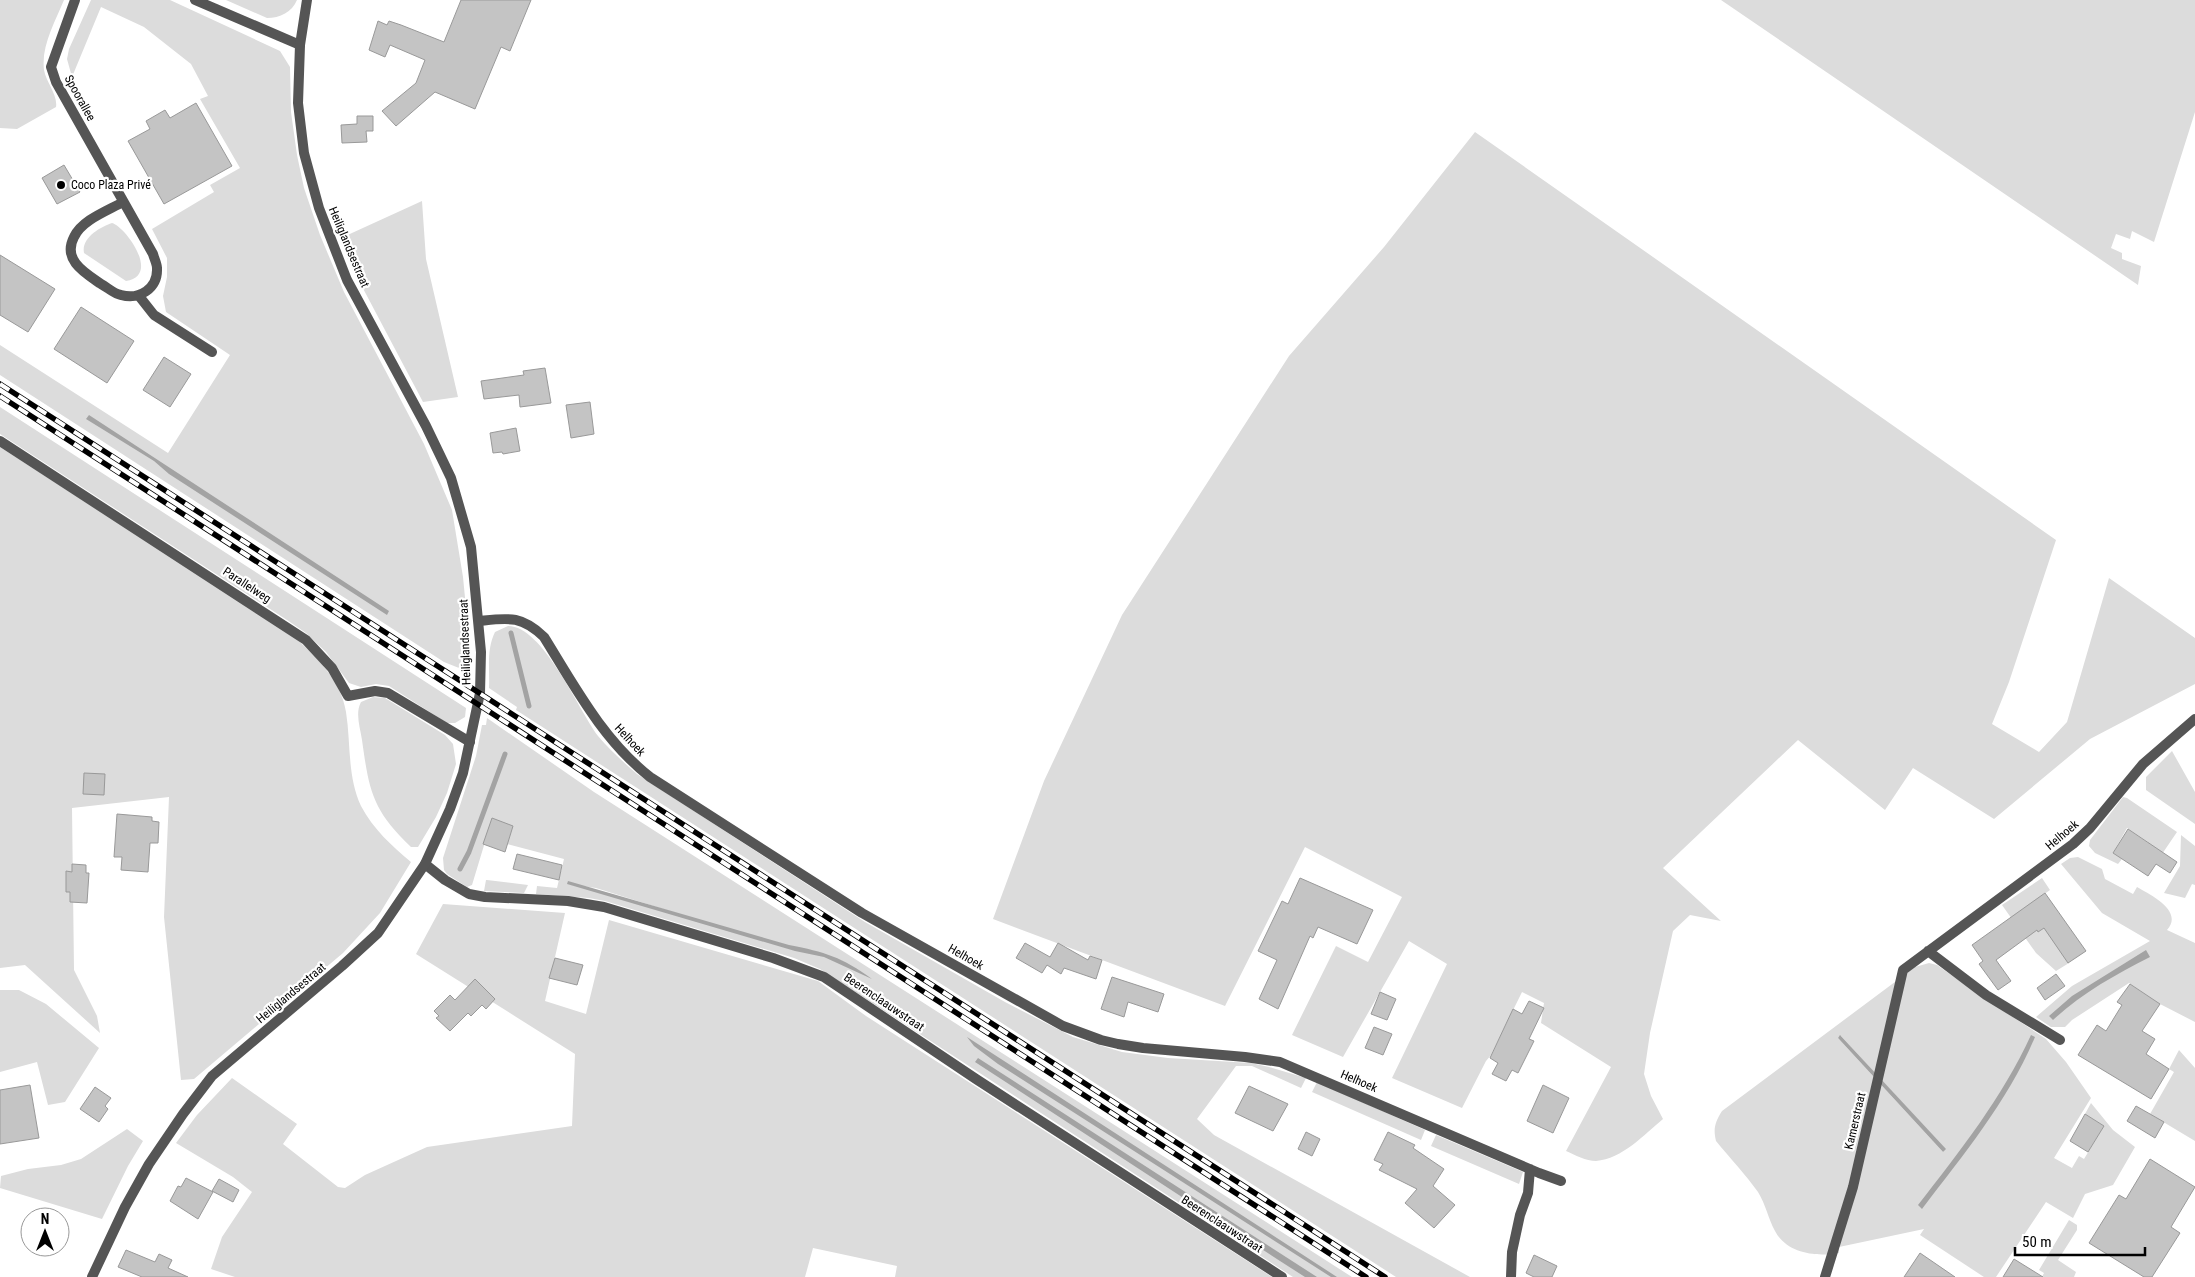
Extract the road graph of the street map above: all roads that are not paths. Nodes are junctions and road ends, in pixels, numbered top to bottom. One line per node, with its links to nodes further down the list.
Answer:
1 (75, 0): 5 (street, Spoorallee)
2 (195, 0): 4 (street)
3 (307, 0): 4 (street, Heiliglandsestraat)
4 (300, 44): 9 (street, Heiliglandsestraat)
5 (123, 202): 6 (street, Spoorallee); 6 (street)
6 (139, 296): 7 (street)
7 (212, 352)
8 (0, 441): 11 (street, Parallelweg)
9 (479, 621): 11 (street, Heiliglandsestraat); 16 (street, Helhoek)
10 (2195, 719): 13 (street, Helhoek)
11 (470, 742): 12 (street, Heiliglandsestraat)
12 (425, 864): 18 (street, Heiliglandsestraat); 19 (street, Beerenclaauwstraat)
13 (1928, 951): 14 (street, Helhoek); 15 (street)
14 (1903, 970): 21 (street, Kamerstraat)
15 (2060, 1040)
16 (1530, 1169): 17 (street, Helhoek); 20 (street)
17 (1561, 1181)
18 (92, 1277)
19 (1282, 1277)
20 (1511, 1277)
21 (1825, 1277)

